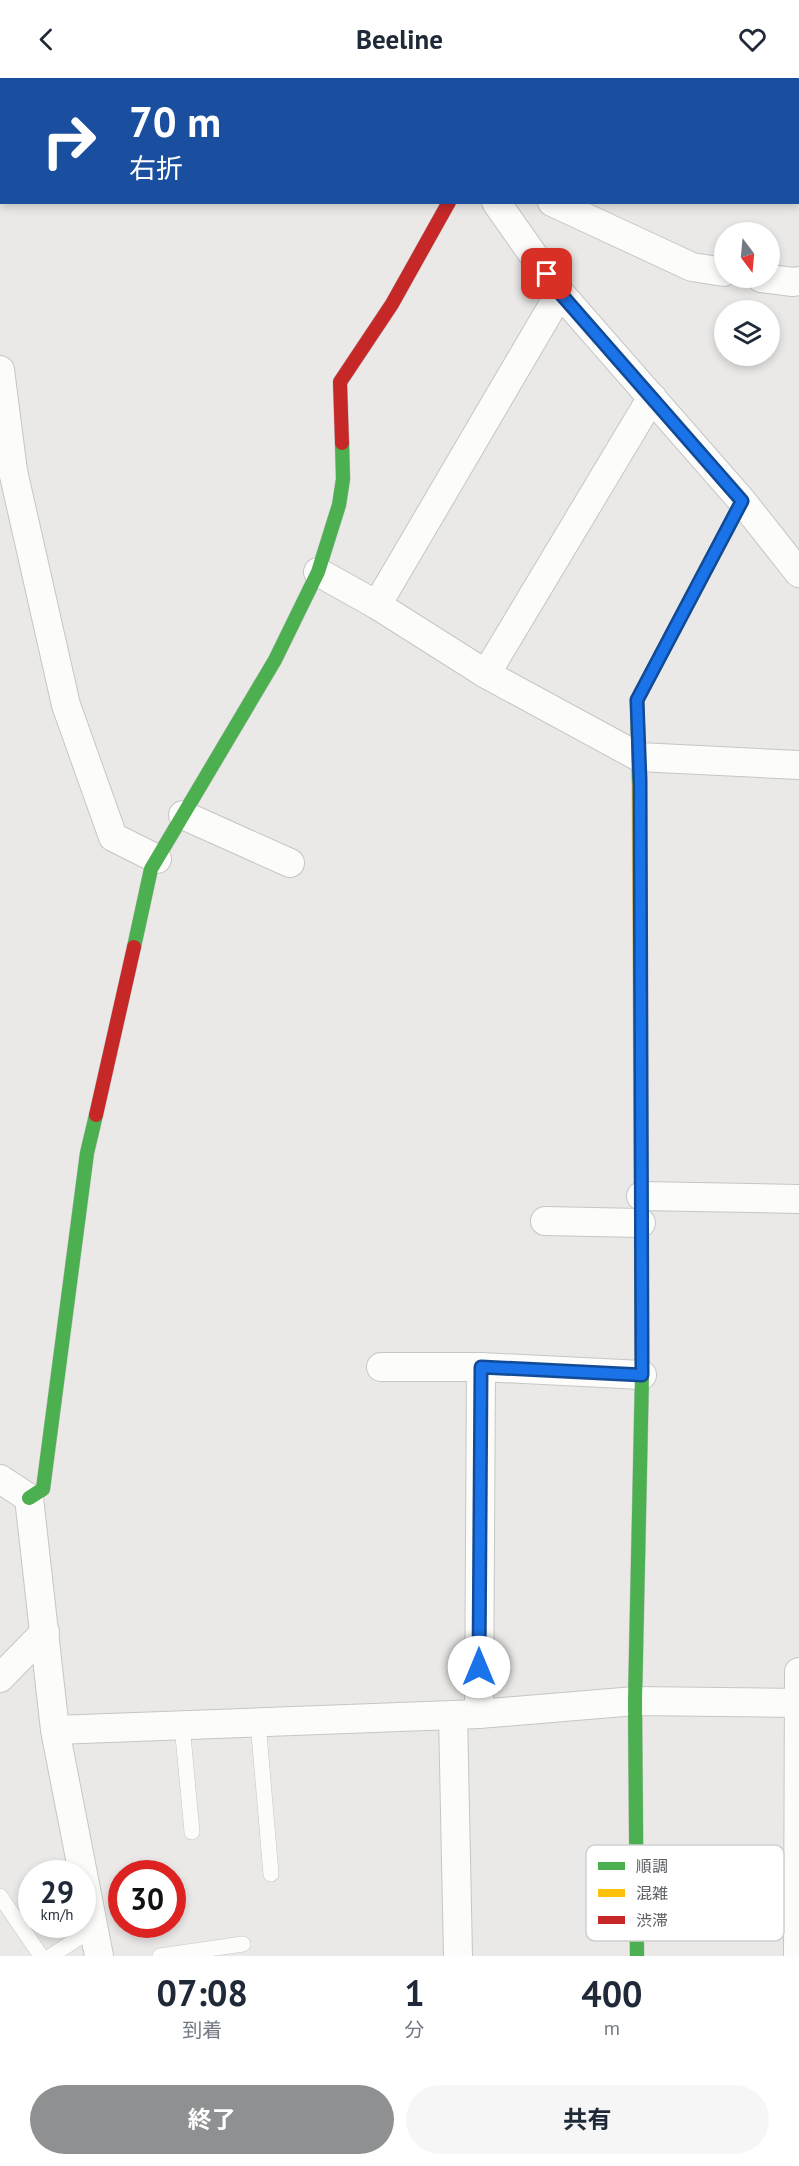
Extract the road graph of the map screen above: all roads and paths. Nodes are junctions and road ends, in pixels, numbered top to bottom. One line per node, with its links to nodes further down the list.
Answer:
1 (448, 204): 11 (street)
2 (497, 204): 7 (street)
3 (556, 204): 4 (street)
4 (714, 270)
5 (780, 280): 6 (street)
6 (799, 281)
7 (560, 293): 9 (street); 13 (street)
8 (0, 370): 18 (street)
9 (652, 397): 10 (street); 14 (street)
10 (742, 501): 12 (street); 15 (street)
11 (318, 572): 13 (street); 17 (street)
12 (799, 573)
13 (377, 605): 14 (street)
14 (486, 674): 15 (street)
15 (639, 757): 16 (street); 21 (street)
16 (799, 765)
17 (183, 815): 18 (street); 19 (street)
18 (157, 859): 27 (street)
19 (290, 863)
20 (799, 1199): 21 (street)
21 (641, 1209): 22 (street); 25 (street)
22 (544, 1221)
23 (381, 1367): 24 (street)
24 (481, 1367): 25 (street); 33 (street)
25 (642, 1375): 31 (street)
26 (0, 1479): 27 (street)
27 (29, 1498): 28 (street)
28 (45, 1632): 30 (street); 36 (street)
29 (799, 1671): 32 (street)
30 (0, 1678)
31 (635, 1701): 32 (street); 33 (street); 38 (street)
32 (799, 1703): 52 (street)
33 (466, 1714): 34 (street); 50 (street)
34 (258, 1722): 35 (street); 40 (lane)
35 (182, 1725): 36 (street); 37 (lane)
36 (55, 1730): 39 (street)
37 (192, 1832)
38 (636, 1845)
39 (81, 1860)
40 (271, 1874)
41 (0, 1896): 46 (lane)
42 (79, 1938): 47 (lane)
43 (96, 1938): 48 (street)
44 (637, 1941): 51 (street)
45 (243, 1944): 49 (lane)
46 (41, 1956)
47 (51, 1956)
48 (99, 1956)
49 (160, 1956)
50 (458, 1956)
51 (637, 1956)
52 (798, 1956)

